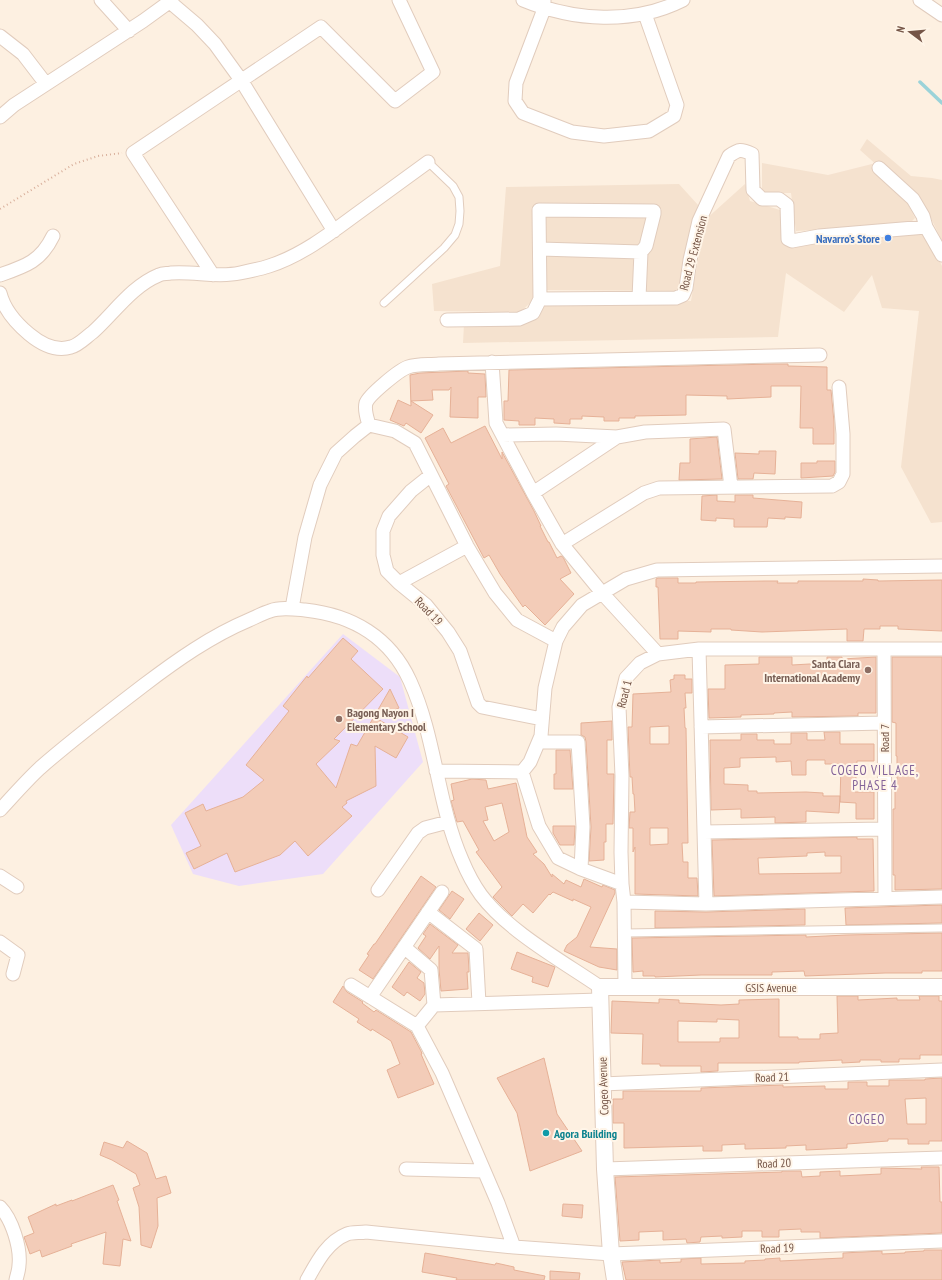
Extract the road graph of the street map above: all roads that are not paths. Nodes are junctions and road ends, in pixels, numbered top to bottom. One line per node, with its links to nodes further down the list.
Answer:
1 (101, 0): 10 (street)
2 (399, 0): 12 (street)
3 (523, 0): 7 (street)
4 (683, 0): 8 (street)
5 (920, 0): 9 (street)
6 (171, 1): 10 (street); 12 (street)
7 (544, 4): 8 (street); 8 (street)
8 (645, 14)
9 (942, 16)
10 (129, 31): 13 (street)
11 (0, 36): 13 (street)
12 (241, 80): 18 (street); 24 (street)
13 (46, 84): 14 (street)
14 (0, 117)
15 (428, 162): 18 (street); 28 (lane)
16 (879, 168): 17 (street)
17 (926, 227): 22 (street); 26 (street, Road 29 Extension)
18 (334, 231): 24 (street)
19 (53, 236): 23 (street)
20 (540, 249): 21 (street); 21 (street); 27 (street)
21 (641, 252): 26 (street)
22 (942, 255)
23 (0, 274)
24 (212, 275): 25 (street)
25 (0, 293)
26 (639, 298): 27 (street, Road 29 Extension)
27 (540, 299): 29 (street)
28 (384, 303)
29 (447, 320)
30 (820, 355): 31 (street)
31 (492, 362): 33 (street); 34 (street)
32 (839, 387): 37 (street)
33 (369, 424): 36 (street); 44 (street)
34 (503, 435): 35 (street); 38 (street)
35 (616, 437): 37 (street); 38 (street)
36 (431, 475): 40 (street); 42 (street, Road 19)
37 (731, 487): 39 (street)
38 (533, 493): 39 (street)
39 (562, 544): 43 (street)
40 (467, 546): 42 (street); 45 (street)
41 (942, 566): 43 (street)
42 (399, 583): 50 (street, Road 19)
43 (603, 594): 45 (street); 49 (street)
44 (292, 608): 54 (street); 56 (street)
45 (556, 641): 50 (street)
46 (699, 649): 48 (street, Road 1); 49 (street, Road 1); 52 (street)
47 (942, 649): 48 (street, Road 1)
48 (884, 650): 51 (street, Road 7)
49 (658, 654): 62 (street, Road 1)
50 (542, 719): 53 (street)
51 (884, 723): 52 (street); 58 (street, Road 7)
52 (701, 727): 59 (street)
53 (539, 742): 55 (street); 60 (street)
54 (436, 771): 55 (street); 57 (street)
55 (522, 772): 60 (street)
56 (0, 810)
57 (448, 822): 64 (street); 79 (street)
58 (884, 829): 59 (street); 67 (street, Road 7)
59 (704, 832): 69 (street)
60 (581, 869): 62 (street)
61 (0, 876): 63 (street)
62 (622, 884): 68 (street, Road 1)
63 (17, 887)
64 (378, 890)
65 (442, 892): 70 (street)
66 (942, 897): 67 (street)
67 (884, 899): 69 (street)
68 (624, 902): 69 (street); 72 (street, Road 1)
69 (706, 904)
70 (428, 912): 74 (street); 81 (street)
71 (942, 928): 72 (lane)
72 (625, 933): 77 (street, Road 1)
73 (0, 942): 75 (street)
74 (404, 947): 80 (street); 82 (street)
75 (13, 974)
76 (351, 985): 80 (street)
77 (625, 987): 78 (street, GSIS Avenue); 79 (street, GSIS Avenue)
78 (942, 987)
79 (600, 993): 81 (street); 85 (street, Cogeo Avenue)
80 (370, 997): 83 (street)
81 (479, 1003): 82 (street)
82 (434, 1005): 83 (street)
83 (417, 1026): 89 (street)
84 (942, 1070): 85 (street, Road 21)
85 (602, 1084): 88 (street, Cogeo Avenue)
86 (942, 1158): 88 (street, Road 20)
87 (406, 1169): 89 (street)
88 (605, 1169): 93 (street, Cogeo Avenue)
89 (483, 1171): 92 (street)
90 (0, 1207): 94 (street)
91 (942, 1241): 93 (street, Road 19)
92 (514, 1246): 93 (street, Road 19); 95 (street, Road 19)
93 (612, 1254): 96 (street, Cogeo Avenue)
94 (16, 1280)
95 (307, 1280)
96 (616, 1280)

